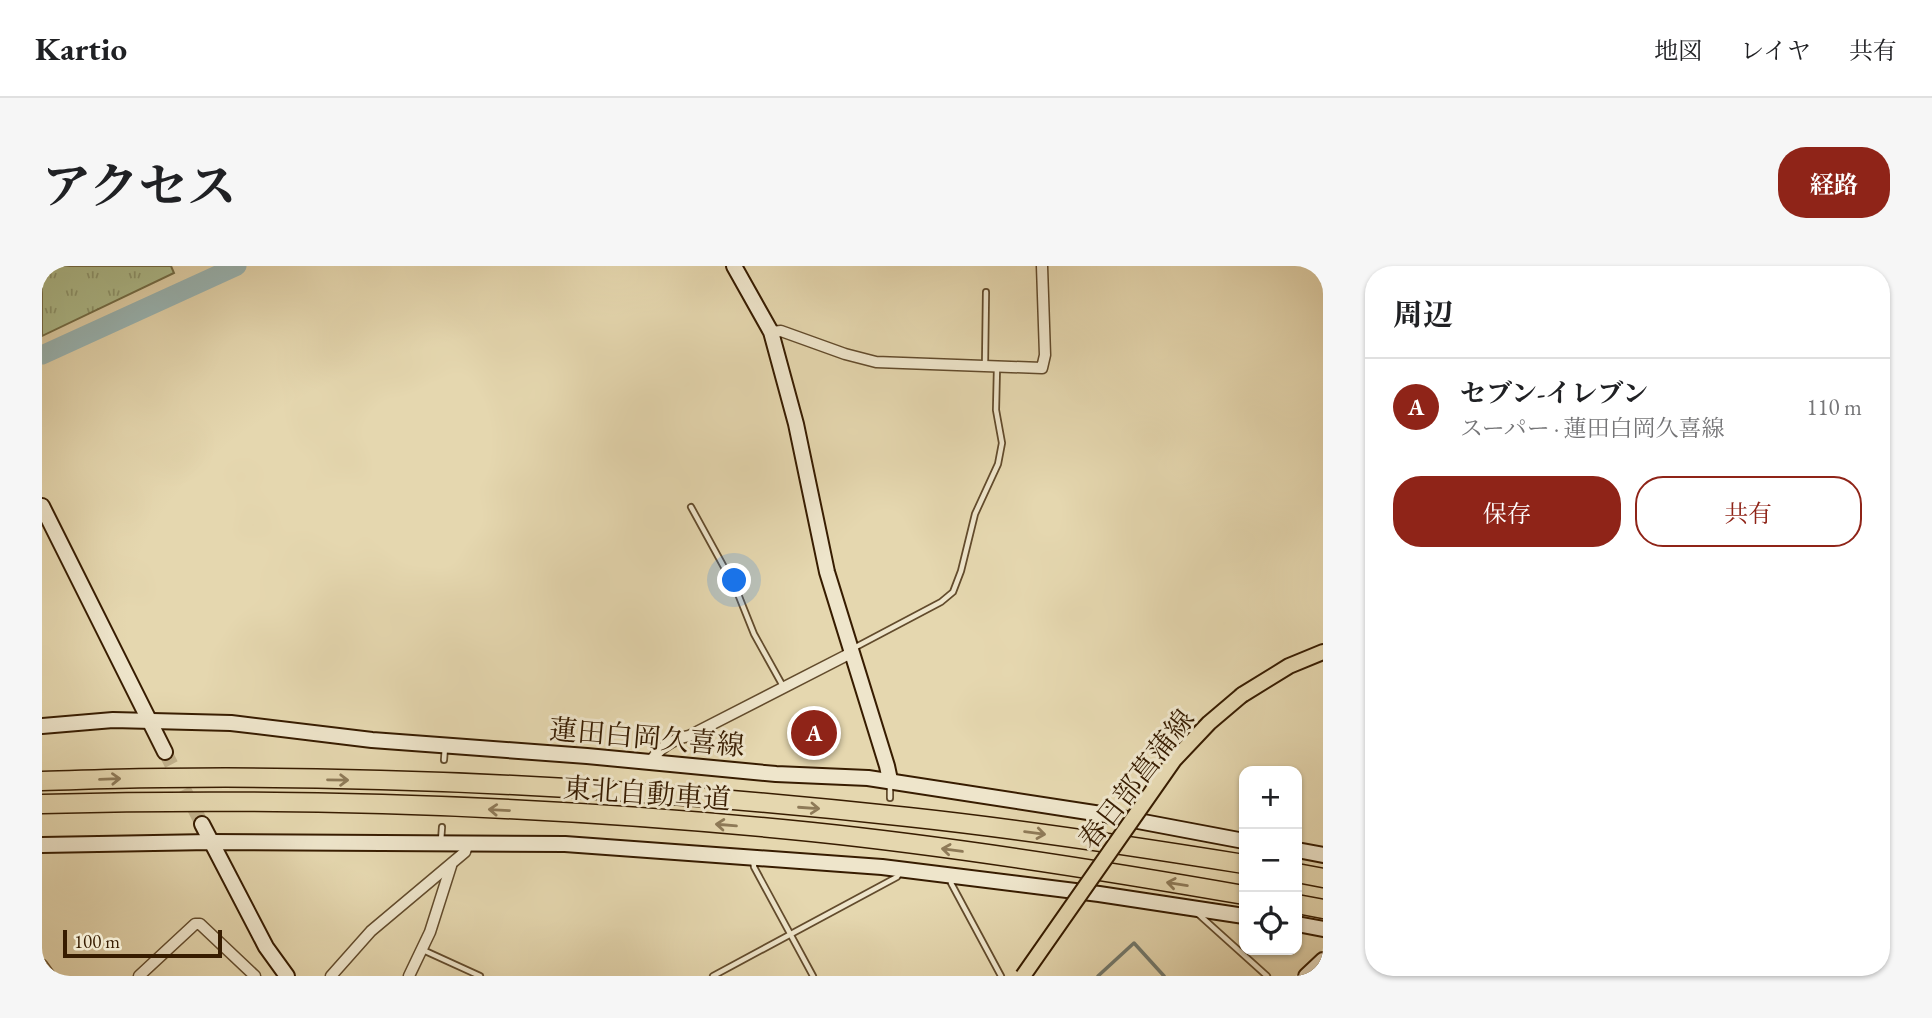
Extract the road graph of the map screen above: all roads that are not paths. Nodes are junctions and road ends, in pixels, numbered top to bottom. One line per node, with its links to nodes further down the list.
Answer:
1 (734, 266): 4 (street)
2 (1042, 266): 6 (street)
3 (986, 292): 5 (lane)
4 (771, 332): 5 (street); 9 (street)
5 (985, 365): 6 (street)
6 (997, 365): 9 (lane)
7 (42, 506): 12 (street)
8 (691, 506): 11 (lane)
9 (851, 652): 11 (street); 18 (street)
10 (1323, 652): 57 (main road, 春日部菖蒲線, bridge)
11 (784, 689): 17 (street)
12 (148, 720): 13 (street, 蓮田白岡久喜線); 14 (street, 蓮田白岡久喜線); 15 (street)
13 (42, 726)
14 (445, 745): 16 (lane); 17 (street, 蓮田白岡久喜線)
15 (165, 752)
16 (444, 760)
17 (651, 762): 18 (street, 蓮田白岡久喜線)
18 (890, 780): 20 (lane); 23 (street, 蓮田白岡久喜線)
19 (42, 781): 30 (highway, 東北自動車道, one-way to 30)
20 (890, 798)
21 (42, 804): 36 (highway, 東北自動車道, one-way to 21)
22 (202, 824): 24 (street)
23 (1239, 840)
24 (210, 842): 25 (street); 26 (street); 47 (street)
25 (468, 842): 29 (street); 31 (street)
26 (42, 845)
27 (1302, 851): 28 (street)
28 (1323, 855)
29 (753, 857): 32 (street); 43 (lane)
30 (1239, 863)
31 (451, 866): 44 (street); 51 (street)
32 (901, 871): 34 (street); 43 (lane)
33 (1302, 874): 35 (highway)
34 (953, 876): 38 (street); 56 (lane)
35 (1323, 877)
36 (1239, 894)
37 (1302, 905): 39 (highway)
38 (1196, 908): 40 (street); 58 (lane)
39 (1323, 909)
40 (1239, 915)
41 (1302, 925): 42 (street)
42 (1323, 929)
43 (792, 934): 54 (lane); 55 (lane)
44 (422, 949): 52 (street); 53 (lane)
45 (1323, 960): 59 (street)
46 (42, 965): 48 (street)
47 (284, 975)
48 (50, 976)
49 (139, 976): 50 (street)
50 (255, 976)
51 (331, 976)
52 (409, 976)
53 (480, 976)
54 (713, 976)
55 (813, 976)
56 (1000, 976)
57 (1023, 976)
58 (1268, 976)
59 (1306, 976)

